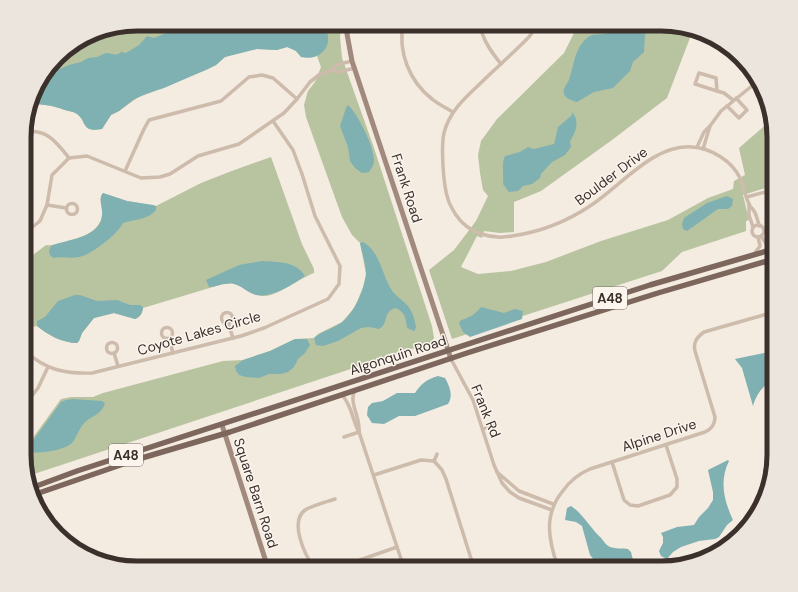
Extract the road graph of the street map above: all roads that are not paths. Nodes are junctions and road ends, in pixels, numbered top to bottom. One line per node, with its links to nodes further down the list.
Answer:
1 (348, 31): 5 (street, Frank Road)
2 (402, 31): 14 (street)
3 (533, 31): 6 (street, Boulder Drive)
4 (482, 33): 6 (street)
5 (352, 61): 7 (street, Frank Road); 8 (street)
6 (501, 64): 14 (street, Boulder Drive)
7 (355, 68): 8 (street); 39 (street, Frank Road)
8 (332, 69): 11 (street)
9 (753, 85): 12 (street)
10 (717, 91): 10 (street); 12 (street)
11 (297, 99): 15 (street); 21 (street)
12 (734, 99): 13 (street); 13 (street)
13 (726, 106): 16 (street)
14 (453, 112): 18 (street, Boulder Drive)
15 (274, 121): 21 (street); 38 (street, Coyote Lakes Circle)
16 (710, 126): 18 (street); 19 (street)
17 (31, 131): 20 (street)
18 (697, 148): 19 (street, Boulder Drive)
19 (703, 149): 23 (street, Boulder Drive)
20 (70, 158): 21 (street); 25 (street)
21 (125, 171)
22 (767, 192): 23 (street)
23 (747, 197): 24 (street, Boulder Drive)
24 (749, 204): 27 (street, Boulder Drive); 28 (street, Boulder Drive)
25 (47, 205): 26 (street); 29 (street)
26 (66, 208)
27 (759, 226): 28 (street); 30 (street, Boulder Drive)
28 (753, 227): 30 (street, Boulder Drive)
29 (31, 228)
30 (759, 237): 31 (street, Boulder Drive); 33 (street, Boulder Drive)
31 (767, 245)
32 (767, 251): 33 (main road, Algonquin Road / A48)
33 (753, 255): 39 (main road, Algonquin Road / A48)
34 (767, 261): 43 (main road, A48)
35 (767, 314): 55 (street, Alpine Drive)
36 (228, 323): 38 (street)
37 (169, 338): 41 (street)
38 (233, 338): 41 (street, Coyote Lakes Circle)
39 (448, 351): 43 (street, Frank Road); 49 (main road, Algonquin Road / A48)
40 (114, 353): 44 (street)
41 (173, 353): 44 (street, Coyote Lakes Circle)
42 (31, 357): 45 (street, Coyote Lakes Circle)
43 (451, 359): 46 (main road, A48); 51 (street, Frank Rd)
44 (118, 366): 45 (street, Coyote Lakes Circle)
45 (48, 367): 48 (street)
46 (357, 389): 47 (main road, A48); 52 (street)
47 (341, 394): 52 (street); 53 (main road, A48)
48 (31, 397)
49 (222, 425): 53 (street, Square Barn Road); 61 (main road, Algonquin Road / A48)
50 (493, 425): 51 (street)
51 (483, 429): 59 (street, Frank Rd)
52 (359, 432): 54 (street); 60 (street)
53 (224, 433): 62 (main road, A48); 67 (street, Square Barn Road)
54 (344, 437)
55 (666, 445): 58 (street, Alpine Drive); 58 (street)
56 (438, 454): 57 (street)
57 (434, 462): 60 (street); 71 (street)
58 (612, 462): 64 (street, Alpine Drive)
59 (497, 472): 64 (street); 65 (street, Frank Rd)
60 (374, 475): 66 (street)
61 (36, 486)
62 (38, 493)
63 (335, 499): 68 (street)
64 (553, 504): 65 (street, Alpine Drive)
65 (552, 510): 72 (street, Alpine Drive)
66 (397, 547): 69 (street); 70 (street)
67 (266, 561)
68 (310, 561)
69 (358, 561)
70 (402, 561)
71 (472, 561)
72 (556, 561)

